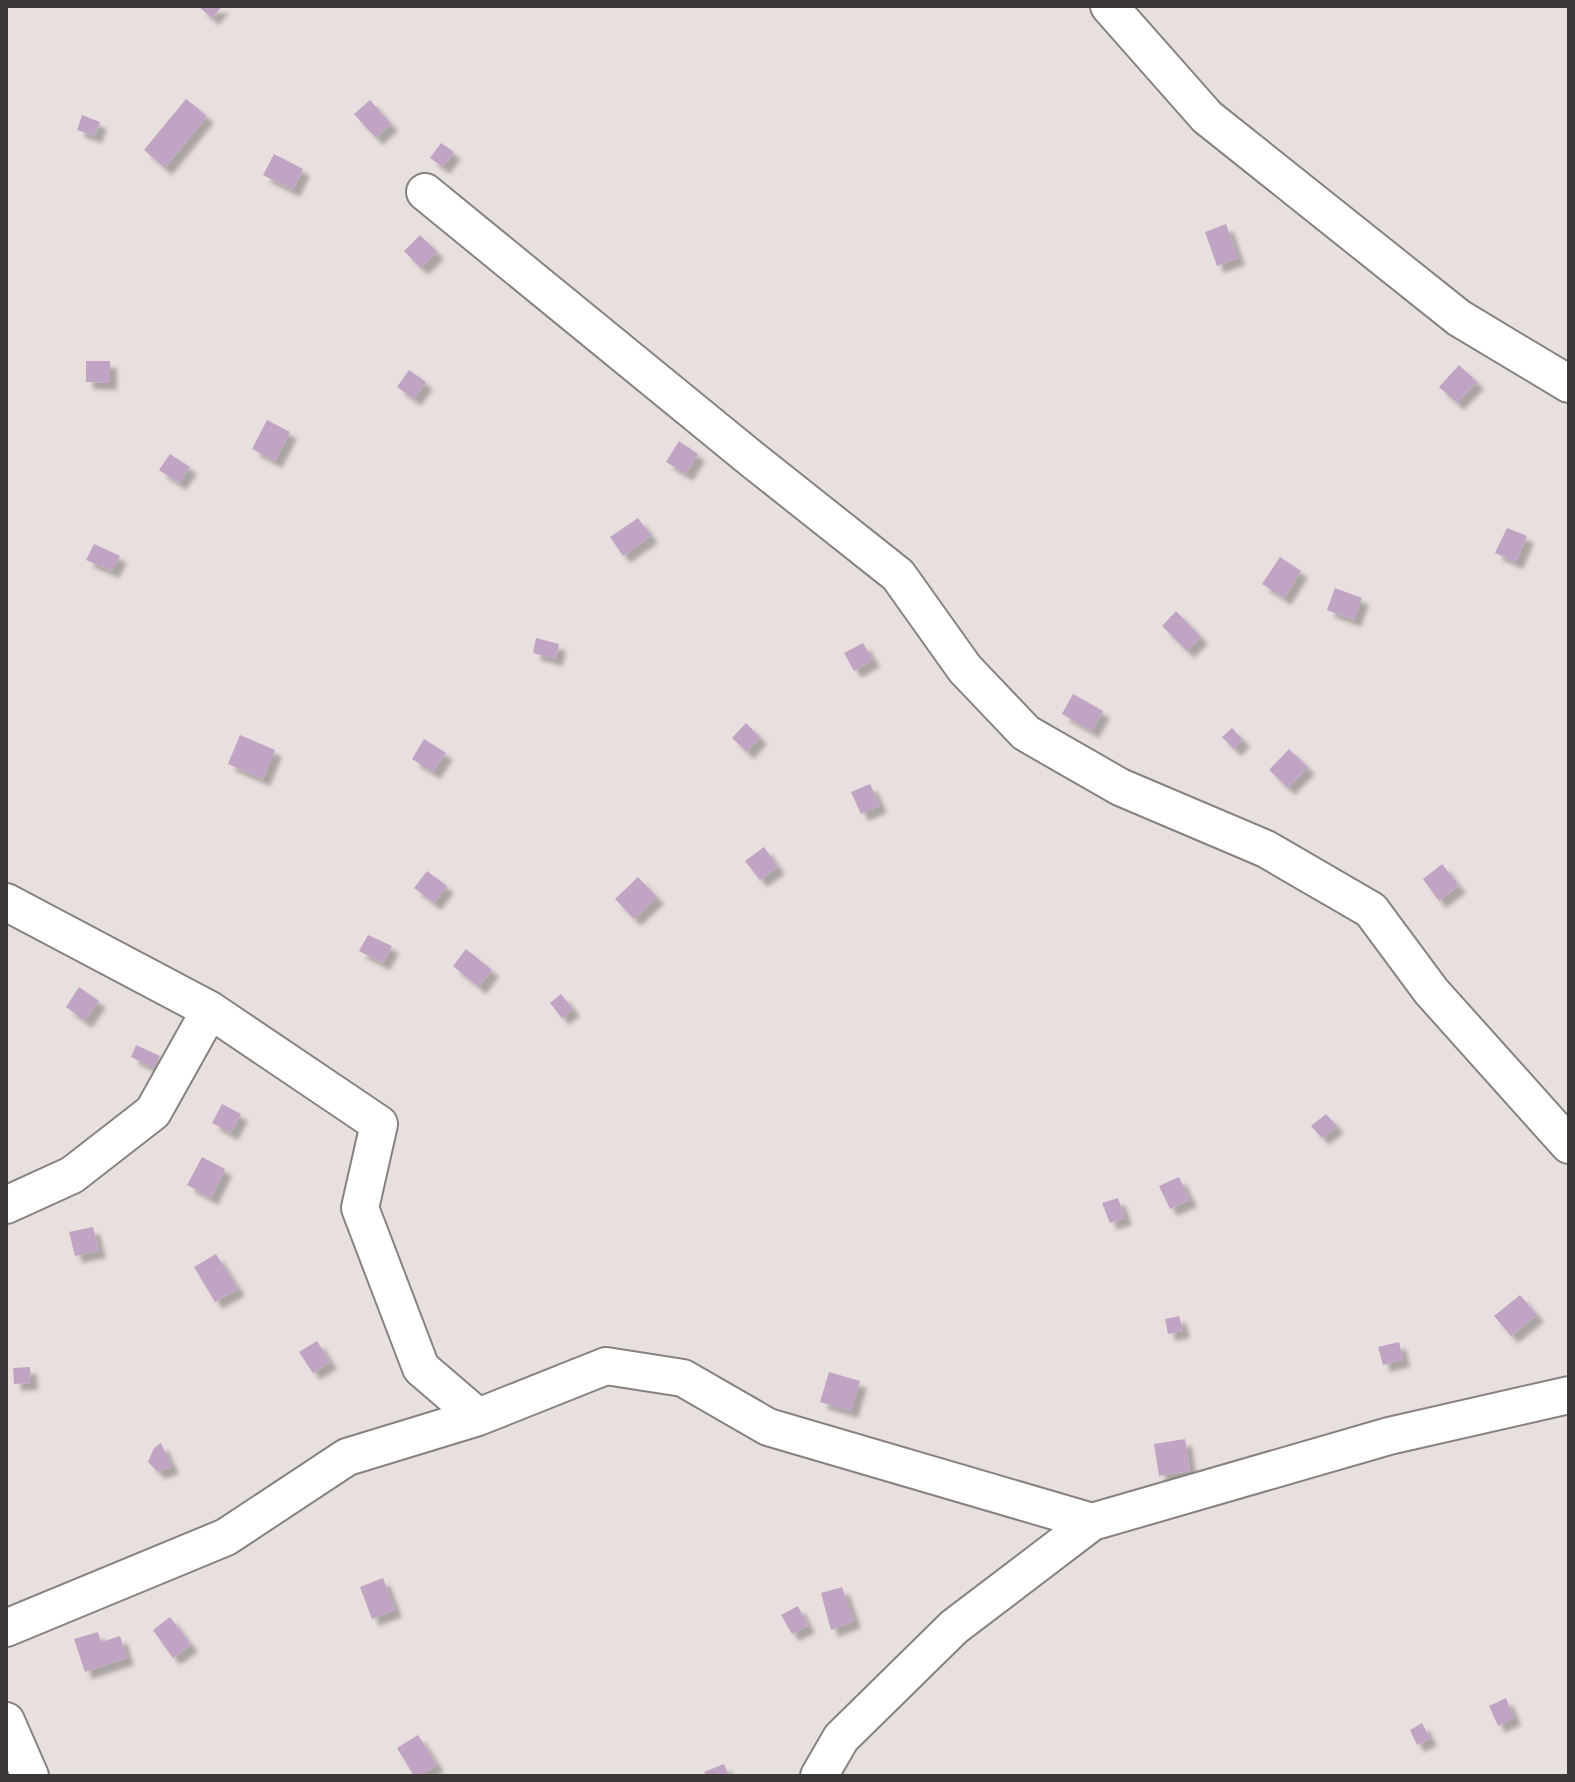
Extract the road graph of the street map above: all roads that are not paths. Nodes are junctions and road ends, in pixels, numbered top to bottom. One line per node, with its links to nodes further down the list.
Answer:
1 (1109, 6): 3 (street)
2 (425, 192): 6 (street)
3 (1569, 384)
4 (6, 902): 5 (street)
5 (210, 1010): 7 (street); 9 (street)
6 (1569, 1145)
7 (6, 1205)
8 (1569, 1395): 10 (street)
9 (478, 1417): 10 (street); 11 (street)
10 (1092, 1522): 14 (street)
11 (6, 1628)
12 (6, 1721): 13 (street)
13 (30, 1776)
14 (819, 1776)

